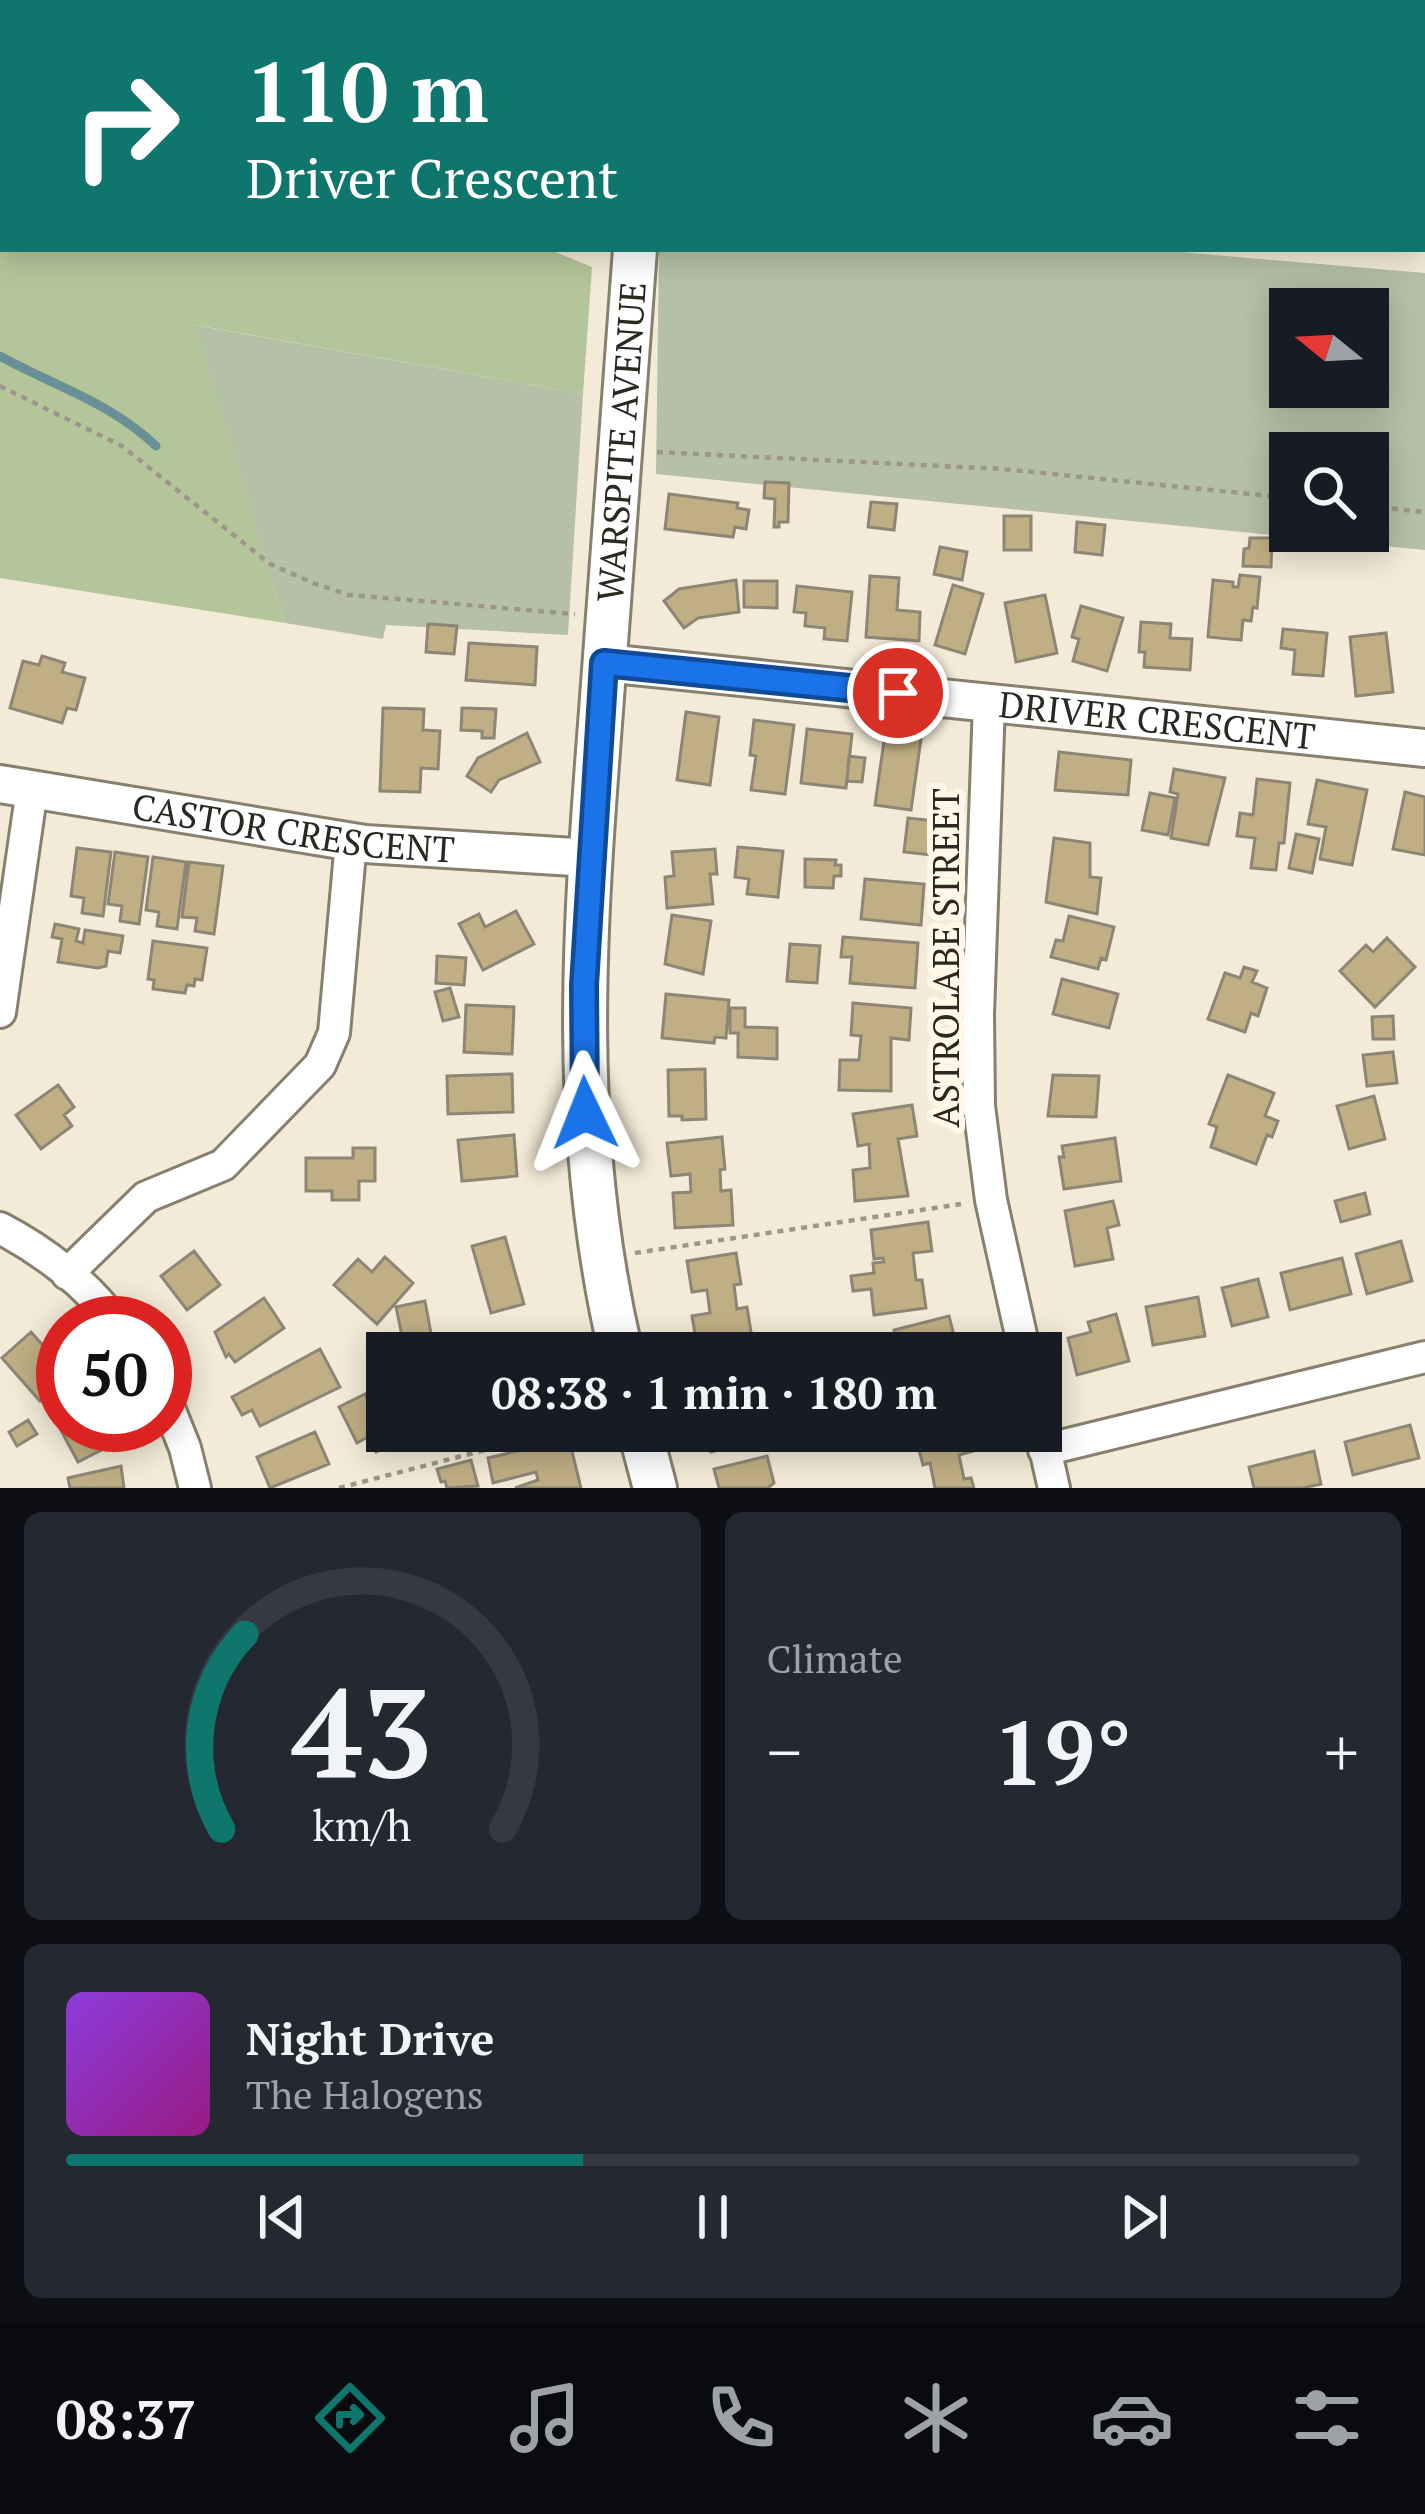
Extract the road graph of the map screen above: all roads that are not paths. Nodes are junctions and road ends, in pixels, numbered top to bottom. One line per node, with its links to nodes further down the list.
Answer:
1 (635, 252): 2 (main road, WARSPITE AVENUE)
2 (604, 663): 3 (street, DRIVER CRESCENT); 7 (main road, WARSPITE AVENUE)
3 (989, 703): 4 (street, DRIVER CRESCENT); 13 (street, ASTROLABE STREET)
4 (1425, 748)
5 (16, 787): 6 (street, CASTOR CRESCENT); 8 (street)
6 (351, 842): 7 (street, CASTOR CRESCENT); 10 (street)
7 (590, 858): 12 (main road, WARSPITE AVENUE)
8 (0, 1012)
9 (0, 1228): 10 (street)
10 (67, 1274): 11 (street)
11 (92, 1296)
12 (617, 1332)
13 (1020, 1332)
14 (1425, 1357): 15 (street)
15 (1062, 1437)
16 (186, 1452): 19 (street)
17 (646, 1452): 20 (main road)
18 (1045, 1452): 21 (street)
19 (195, 1488)
20 (655, 1488)
21 (1054, 1488)

